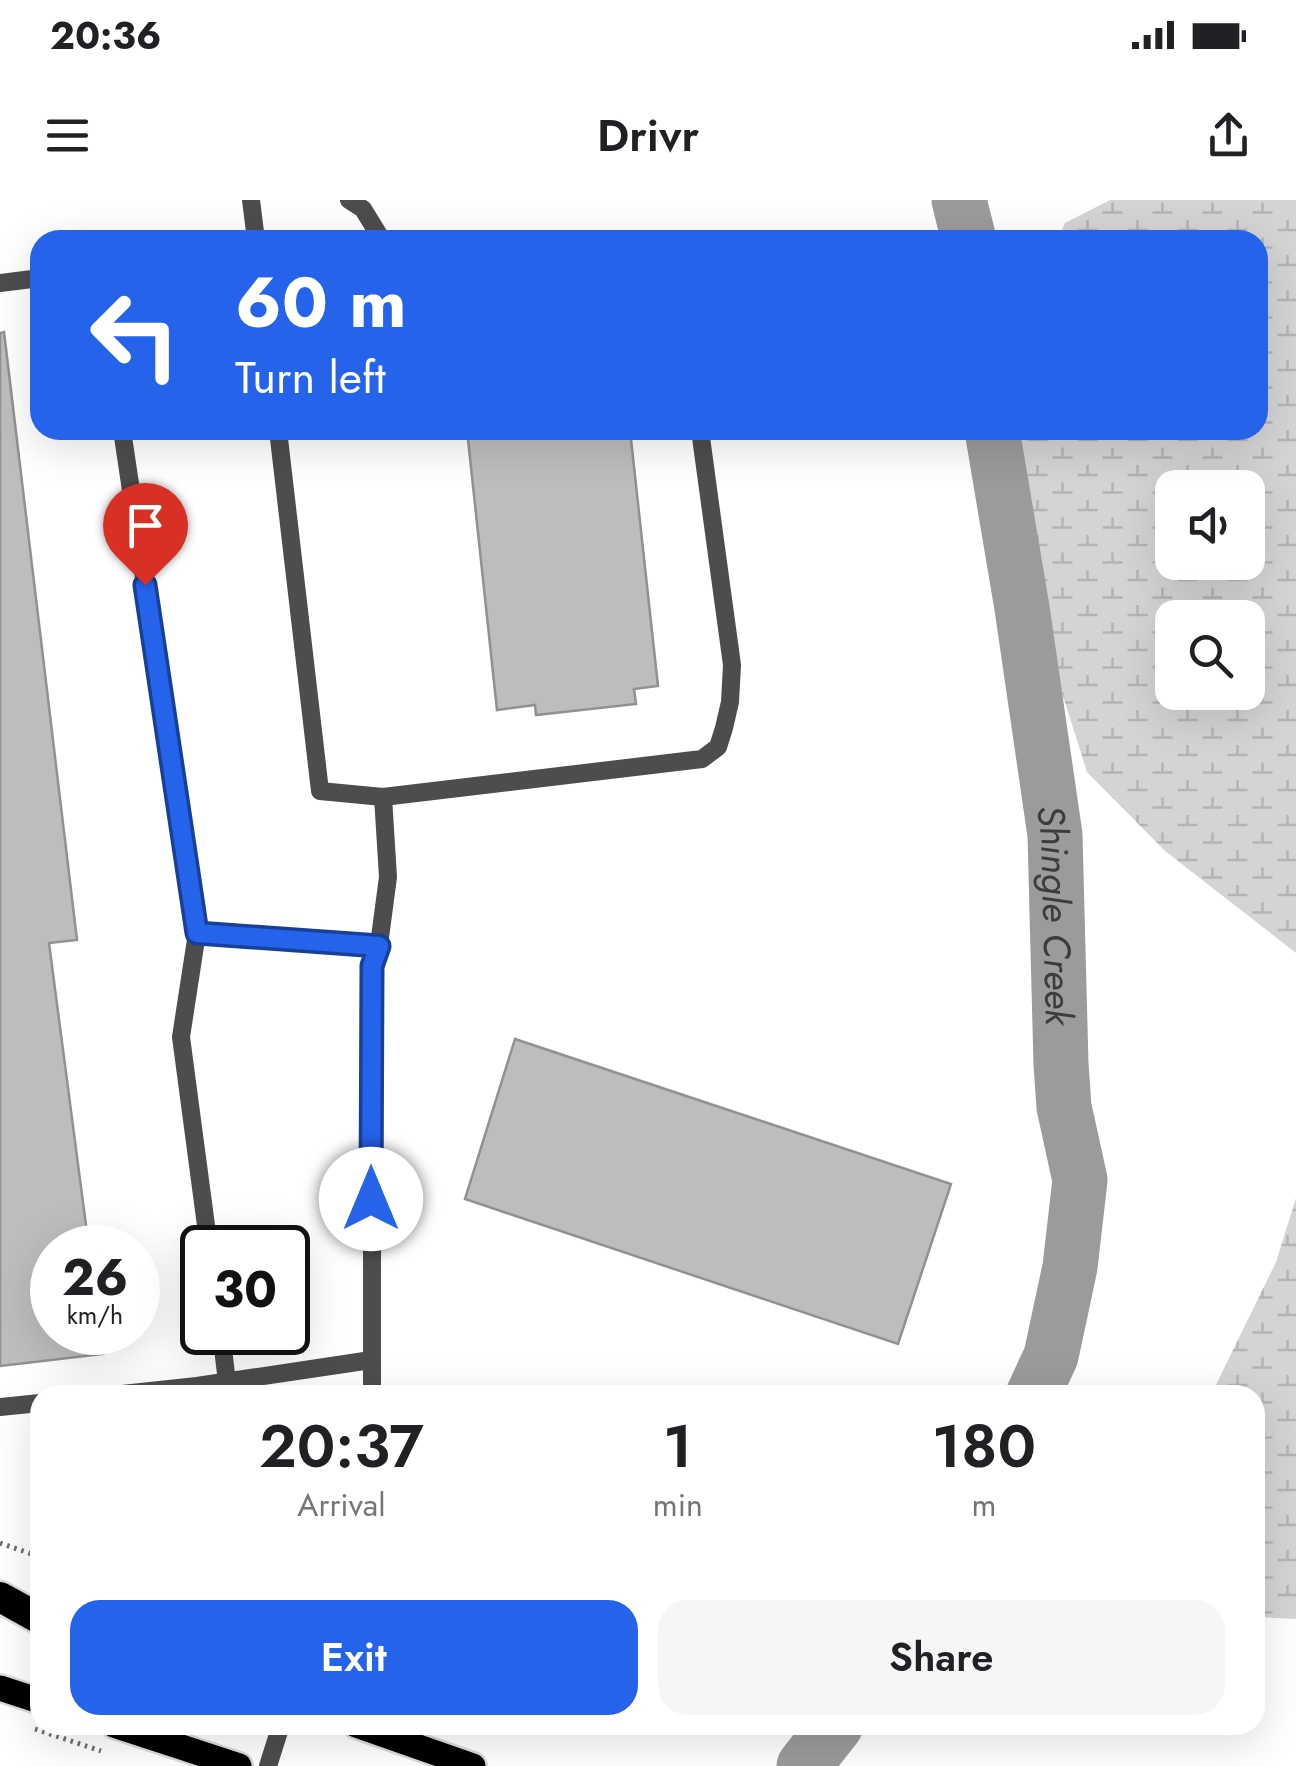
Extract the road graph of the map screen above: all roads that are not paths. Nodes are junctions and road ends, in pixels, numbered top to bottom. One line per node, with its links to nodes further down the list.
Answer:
1 (251, 200): 3 (street)
2 (350, 200): 4 (street)
3 (255, 230)
4 (376, 230)
5 (30, 279): 6 (street)
6 (0, 283)
7 (123, 440): 11 (street)
8 (279, 440): 10 (street)
9 (701, 440): 10 (street)
10 (383, 797): 12 (street)
11 (197, 933): 12 (street); 13 (street)
12 (379, 946): 15 (street)
13 (206, 1225)
14 (223, 1355): 16 (street)
15 (371, 1360): 16 (street); 18 (street)
16 (227, 1382): 17 (street)
17 (201, 1385)
18 (372, 1385)
19 (30, 1404): 20 (street)
20 (0, 1407)
21 (0, 1597): 23 (highway)
22 (0, 1607): 24 (main road)
23 (30, 1614)
24 (30, 1617)
25 (0, 1688): 26 (main road)
26 (30, 1698)
27 (144, 1735): 30 (main road)
28 (278, 1735): 31 (street)
29 (385, 1735): 32 (main road)
30 (239, 1766)
31 (268, 1766)
32 (474, 1766)

